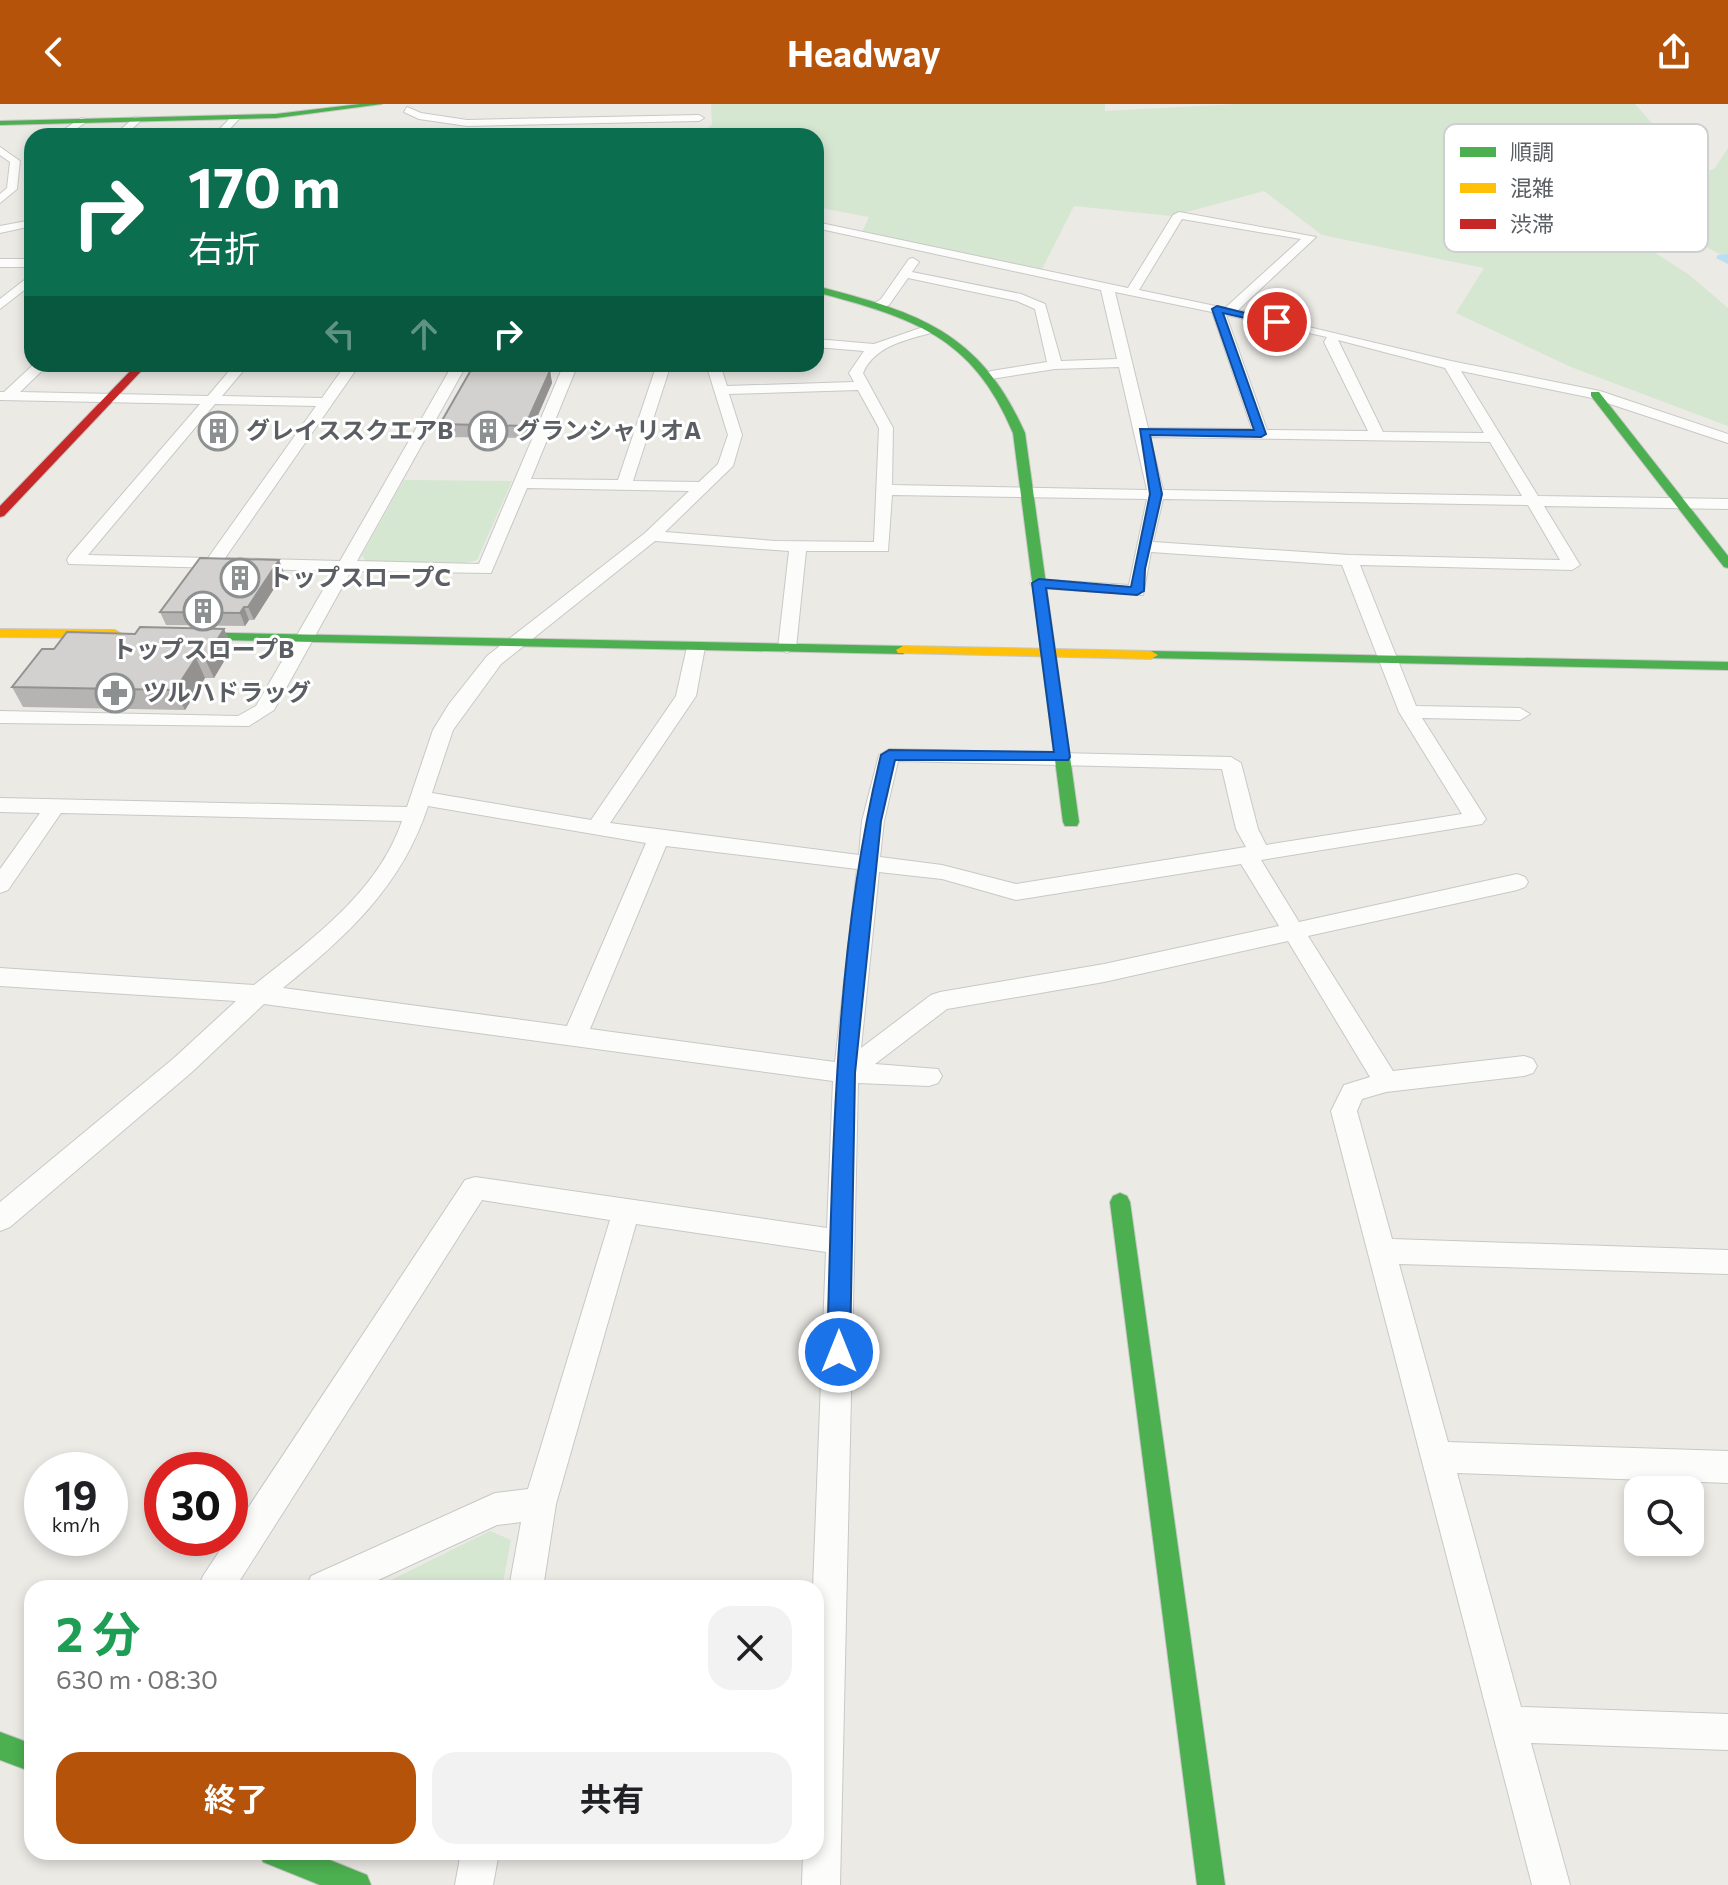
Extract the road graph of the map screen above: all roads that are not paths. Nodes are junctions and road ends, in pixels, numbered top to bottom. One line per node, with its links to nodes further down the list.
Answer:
1 (378, 104): 4 (street)
2 (386, 104): 12 (street)
3 (407, 110): 10 (street)
4 (236, 117): 6 (street); 15 (street)
5 (699, 118): 7 (street)
6 (138, 119): 8 (street); 14 (street)
7 (639, 119): 11 (street); 18 (street)
8 (84, 120): 9 (street); 13 (street)
9 (0, 123)
10 (467, 123): 11 (street); 16 (street)
11 (490, 124): 17 (street)
12 (370, 125)
13 (72, 128)
14 (127, 128)
15 (226, 128)
16 (464, 128)
17 (501, 128)
18 (623, 128)
19 (3, 154): 21 (street)
20 (0, 172): 21 (street)
21 (14, 172): 22 (street)
22 (6, 190): 23 (street)
23 (0, 200)
24 (24, 224): 26 (street)
25 (824, 228): 27 (street)
26 (0, 230)
27 (920, 249): 30 (street); 32 (street)
28 (0, 263): 29 (street)
29 (24, 263)
30 (905, 274): 36 (street); 43 (street)
31 (24, 285): 35 (street)
32 (1107, 287): 34 (street); 42 (street)
33 (824, 291): 36 (street)
34 (1132, 292): 37 (street); 37 (street)
35 (0, 305)
36 (876, 306): 38 (street)
37 (1222, 310): 39 (street); 62 (street)
38 (929, 329): 41 (street); 53 (street)
39 (1334, 336): 44 (street); 63 (street)
40 (824, 344): 41 (street)
41 (874, 348): 54 (street)
42 (1127, 363): 43 (street); 61 (street)
43 (1055, 365): 53 (street)
44 (1450, 365): 56 (street); 64 (street)
45 (32, 372): 57 (street)
46 (135, 372): 58 (street)
47 (235, 372): 59 (street)
48 (347, 372): 60 (street)
49 (455, 372): 82 (street)
50 (568, 372): 66 (street)
51 (661, 372): 67 (street)
52 (715, 372): 55 (street)
53 (991, 375): 70 (street)
54 (862, 386): 55 (street); 69 (street)
55 (721, 390): 68 (street)
56 (1595, 394): 65 (street); 73 (street)
57 (4, 396): 58 (street)
58 (111, 398): 59 (street); 75 (street)
59 (212, 400): 60 (street); 80 (street)
60 (326, 402): 80 (street)
61 (1144, 432): 62 (street); 71 (street)
62 (1261, 434): 63 (street)
63 (1378, 436): 64 (street)
64 (1492, 438): 72 (street)
65 (1728, 439)
66 (522, 483): 67 (street); 82 (street)
67 (624, 485): 68 (street)
68 (705, 487): 76 (street)
69 (884, 490): 70 (street); 77 (street)
70 (1026, 492): 71 (street); 83 (street)
71 (1156, 494): 72 (street); 78 (street)
72 (1533, 501): 73 (street); 79 (street)
73 (1681, 503): 74 (street); 81 (street)
74 (1728, 504)
75 (0, 513)
76 (651, 536): 77 (street); 88 (street)
77 (798, 547): 90 (street)
78 (1146, 547): 79 (street); 83 (street)
79 (1349, 560): 92 (street)
80 (213, 563): 82 (street)
81 (1728, 564)
82 (345, 567): 87 (street)
83 (1039, 583): 91 (street)
84 (0, 633): 85 (street)
85 (135, 635)
86 (166, 635): 87 (street)
87 (304, 638): 88 (street); 96 (street)
88 (513, 643): 89 (street); 100 (street)
89 (696, 647): 90 (street); 102 (street)
90 (787, 648): 91 (street)
91 (1048, 653): 92 (street); 97 (street)
92 (1389, 660): 93 (street); 94 (street)
93 (1728, 666)
94 (1409, 712): 95 (street); 104 (street)
95 (1520, 714)
96 (0, 717)
97 (1062, 757): 101 (street); 104 (street); 105 (street)
98 (0, 805): 99 (street)
99 (55, 806): 100 (street); 107 (street)
100 (418, 806): 102 (street); 110 (street)
101 (1071, 822)
102 (596, 828): 103 (street)
103 (659, 838): 105 (street); 111 (street)
104 (1252, 853): 105 (street); 108 (street)
105 (868, 861): 113 (street)
106 (1517, 882): 108 (street)
107 (0, 885)
108 (1292, 930): 113 (street); 115 (street)
109 (0, 977): 110 (street)
110 (259, 994): 111 (street); 118 (street)
111 (576, 1034): 113 (street)
112 (1524, 1066): 115 (street)
113 (846, 1073): 114 (street); 119 (street)
114 (929, 1076)
115 (1386, 1082): 120 (street)
116 (1120, 1202): 139 (street)
117 (626, 1211): 119 (street); 124 (street); 125 (street)
118 (3, 1212)
119 (839, 1242): 132 (street)
120 (1382, 1251): 121 (street); 122 (street)
121 (1728, 1262)
122 (1436, 1457): 123 (street); 128 (street)
123 (1728, 1467)
124 (540, 1504): 126 (street); 127 (street)
125 (220, 1580)
126 (340, 1580)
127 (527, 1580)
128 (1507, 1724): 129 (street); 140 (street)
129 (1728, 1732)
130 (0, 1746): 131 (street)
131 (24, 1755)
132 (824, 1796)
133 (293, 1860): 136 (street)
134 (479, 1860): 137 (street)
135 (822, 1860): 138 (street)
136 (357, 1885)
137 (474, 1885)
138 (821, 1885)
139 (1211, 1885)
140 (1551, 1885)

